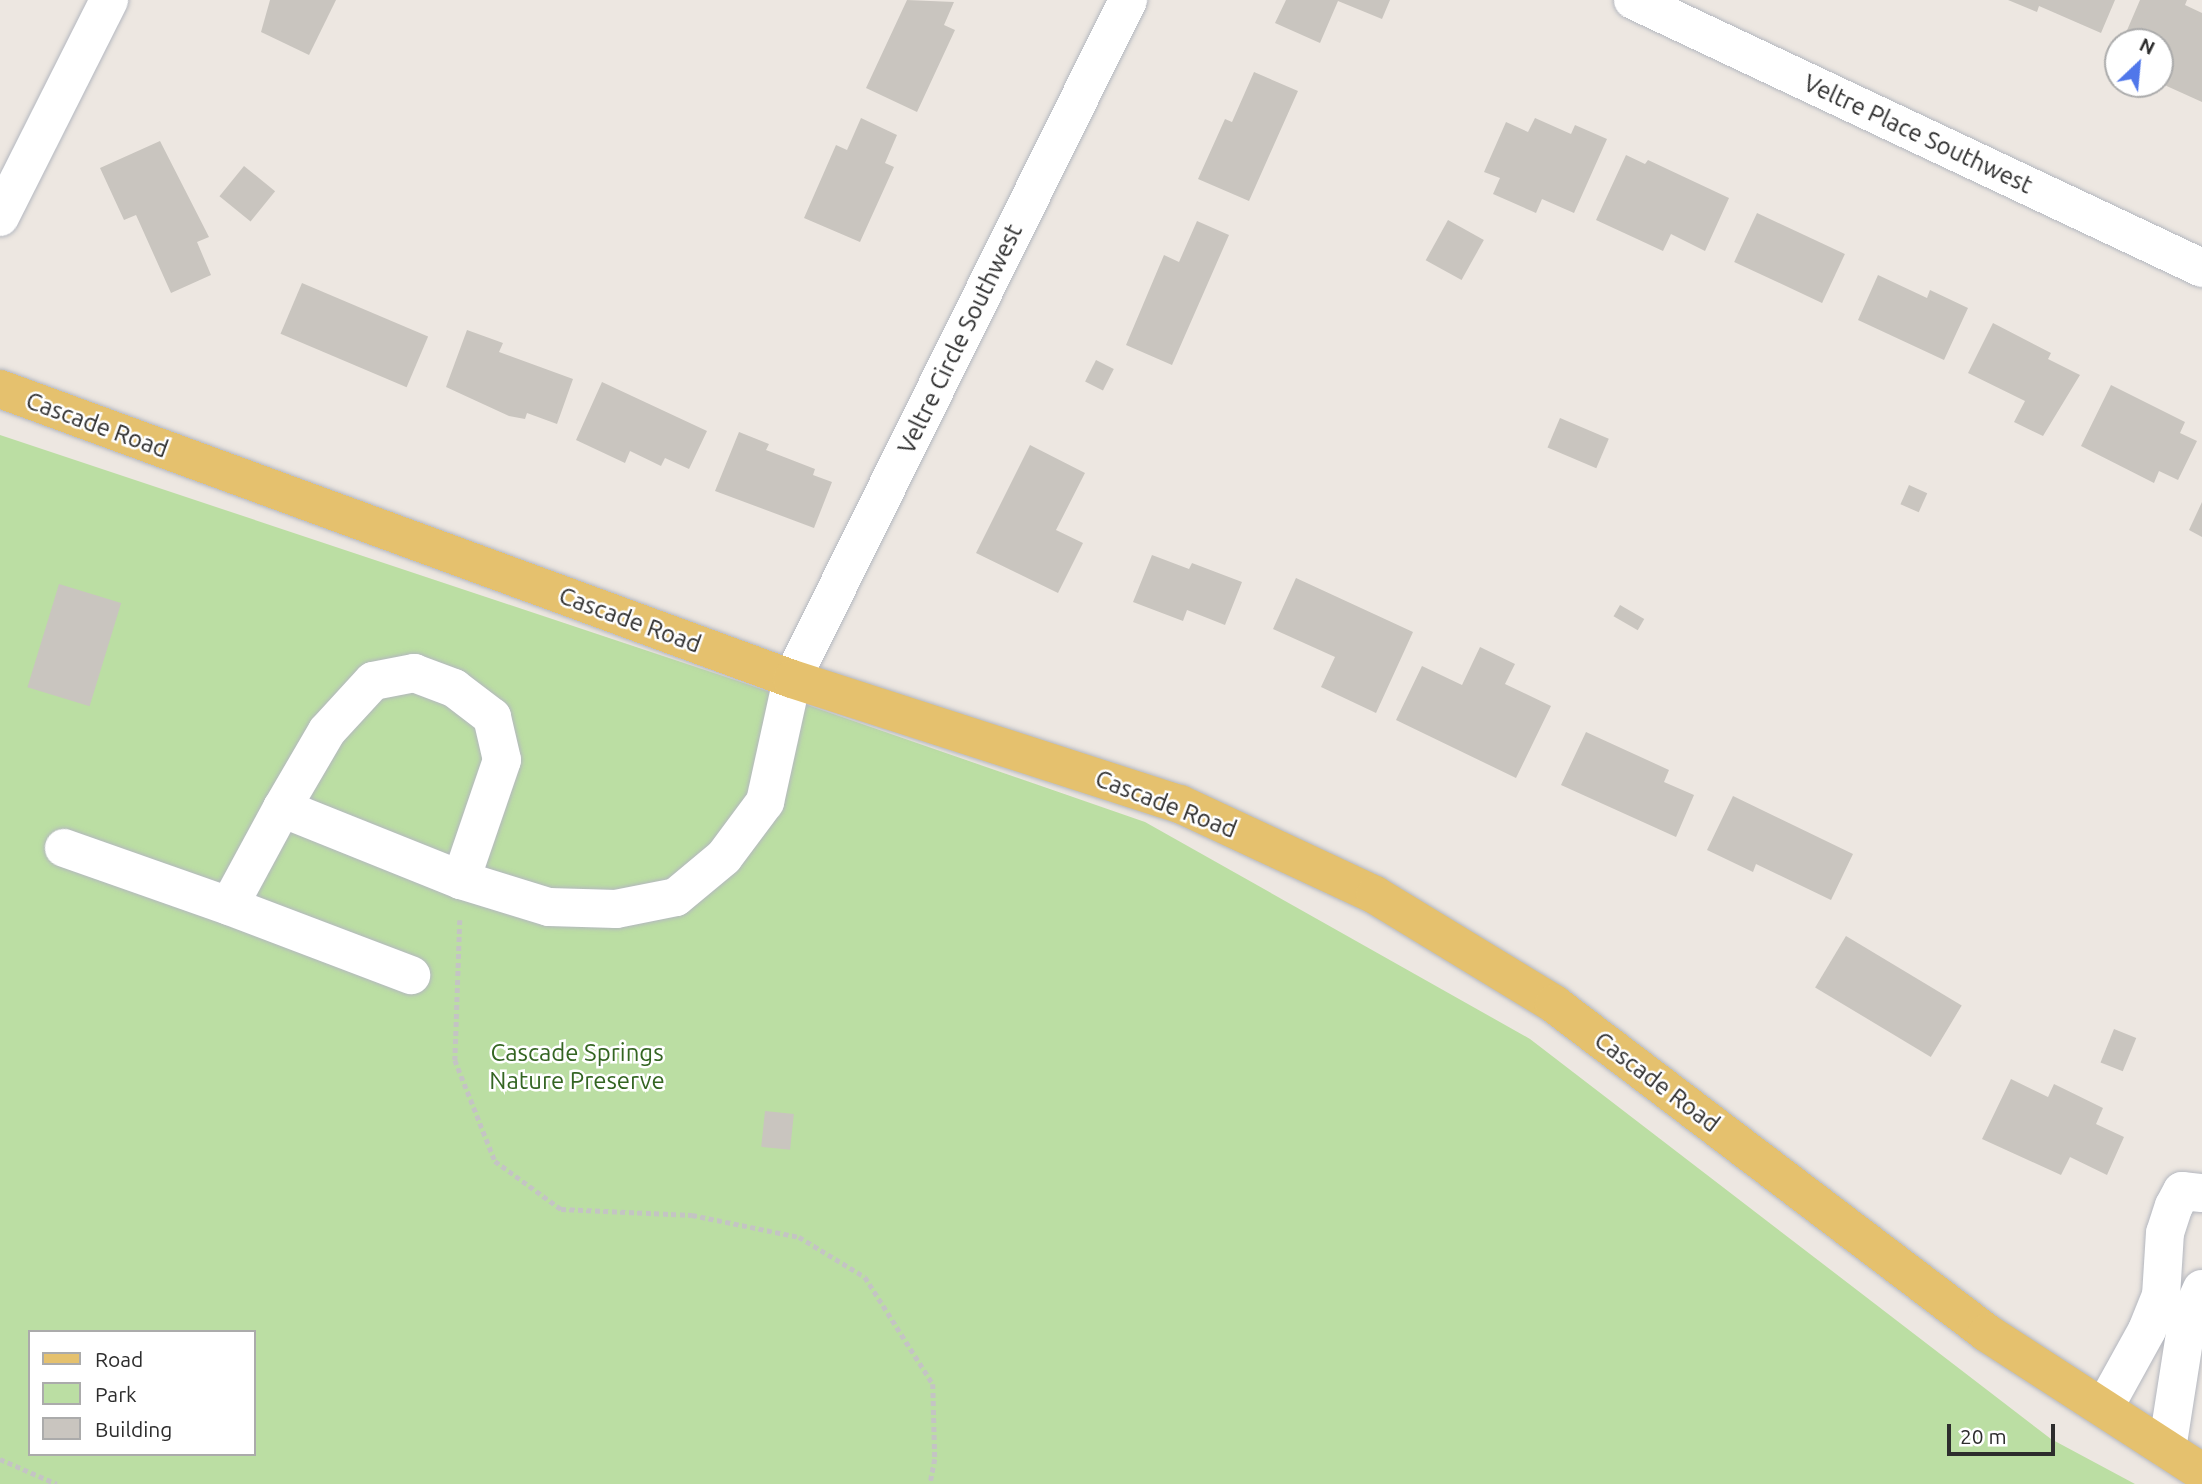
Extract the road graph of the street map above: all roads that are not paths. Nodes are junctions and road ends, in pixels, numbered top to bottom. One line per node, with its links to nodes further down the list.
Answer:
1 (109, 0): 4 (street)
2 (1128, 0): 7 (street, Veltre Circle Southwest)
3 (1633, 0): 5 (street, Veltre Place Southwest)
4 (0, 217)
5 (2202, 268)
6 (0, 389): 7 (main road, Cascade Road)
7 (792, 679): 10 (street, Veltre Circle Southwest); 15 (main road, Cascade Road)
8 (282, 808): 10 (street, Veltre Circle Southwest); 10 (street); 11 (street)
9 (64, 848): 11 (street)
10 (461, 880)
11 (229, 906): 12 (street)
12 (411, 975)
13 (2202, 1193): 15 (street)
14 (2202, 1289): 16 (street)
15 (2104, 1408): 16 (main road, Cascade Road)
16 (2167, 1449): 17 (main road, Cascade Road)
17 (2202, 1472)

